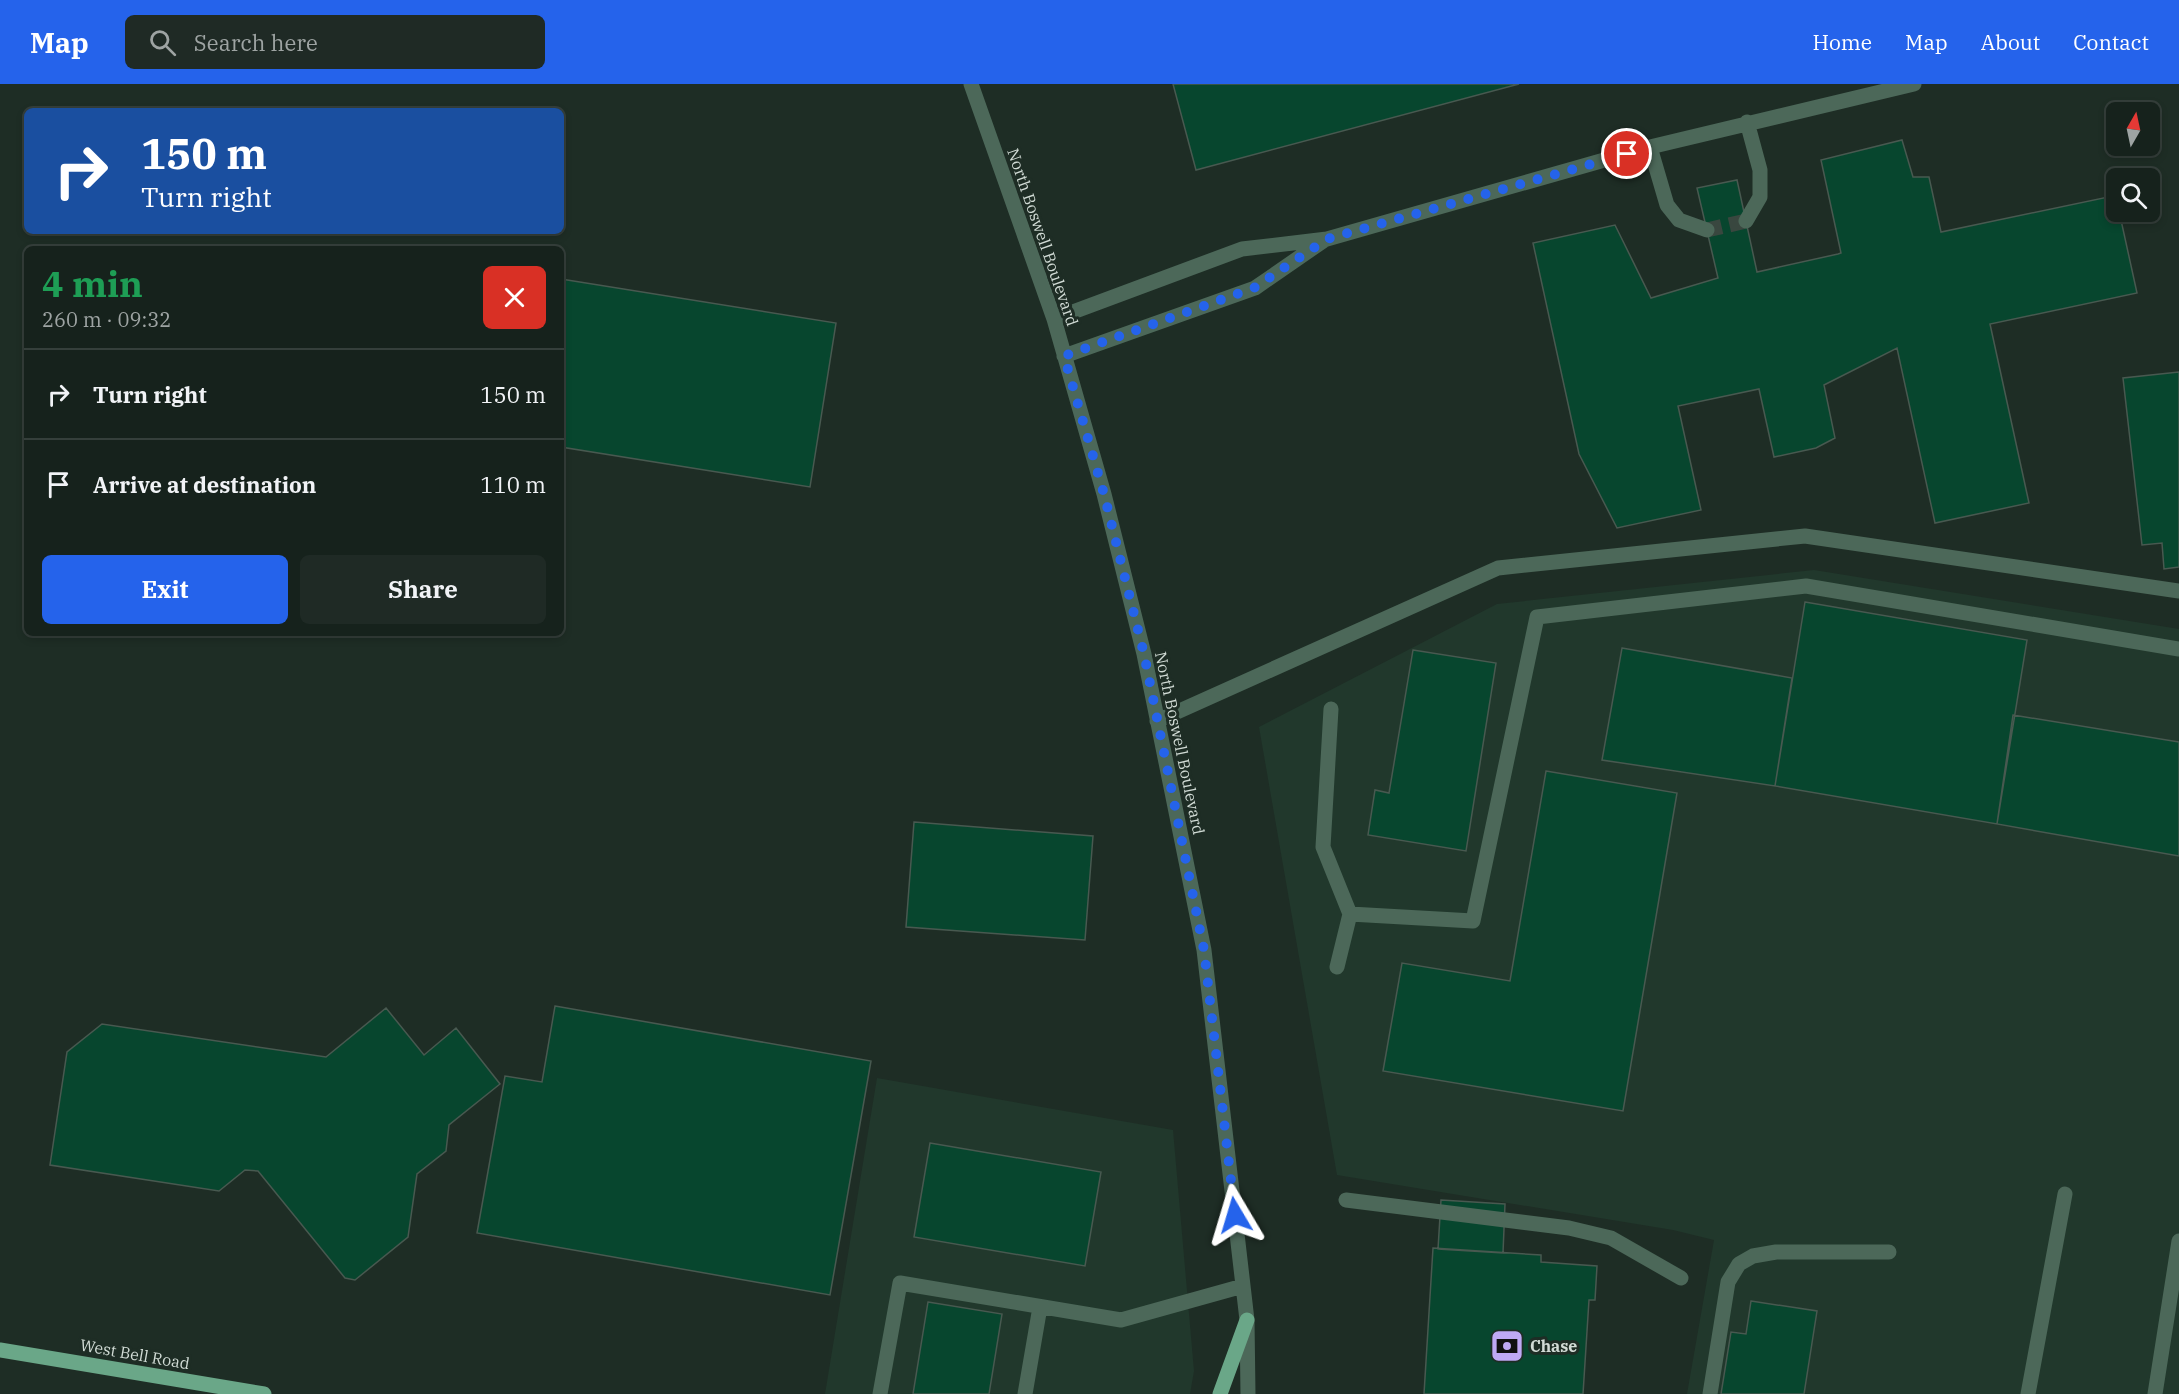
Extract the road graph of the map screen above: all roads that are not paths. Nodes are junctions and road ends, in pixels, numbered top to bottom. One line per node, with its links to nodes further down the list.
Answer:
1 (971, 84): 8 (street, North Boswell Boulevard)
2 (1914, 84): 3 (street)
3 (1747, 122): 4 (street); 5 (street)
4 (1650, 147): 6 (street); 7 (street)
5 (1746, 221)
6 (1707, 230)
7 (1327, 239): 8 (street); 9 (street)
8 (1054, 319): 9 (street, North Boswell Boulevard)
9 (1064, 356): 13 (street, North Boswell Boulevard)
10 (2179, 591): 13 (street)
11 (2179, 649): 14 (street)
12 (1331, 709): 14 (street)
13 (1157, 721): 21 (street, North Boswell Boulevard)
14 (1350, 914): 15 (street)
15 (1337, 967)
16 (2065, 1194): 31 (street)
17 (1346, 1200): 20 (street)
18 (2179, 1241): 32 (street)
19 (1889, 1252): 30 (street)
20 (1681, 1278)
21 (1243, 1286): 22 (street); 23 (street, North Boswell Boulevard)
22 (1040, 1307): 26 (street); 27 (street)
23 (1247, 1320): 28 (main road); 29 (street, North Boswell Boulevard)
24 (0, 1350): 25 (main road, West Bell Road)
25 (264, 1394)
26 (880, 1394)
27 (1025, 1394)
28 (1220, 1394)
29 (1248, 1394)
30 (1710, 1394)
31 (2028, 1394)
32 (2155, 1394)

